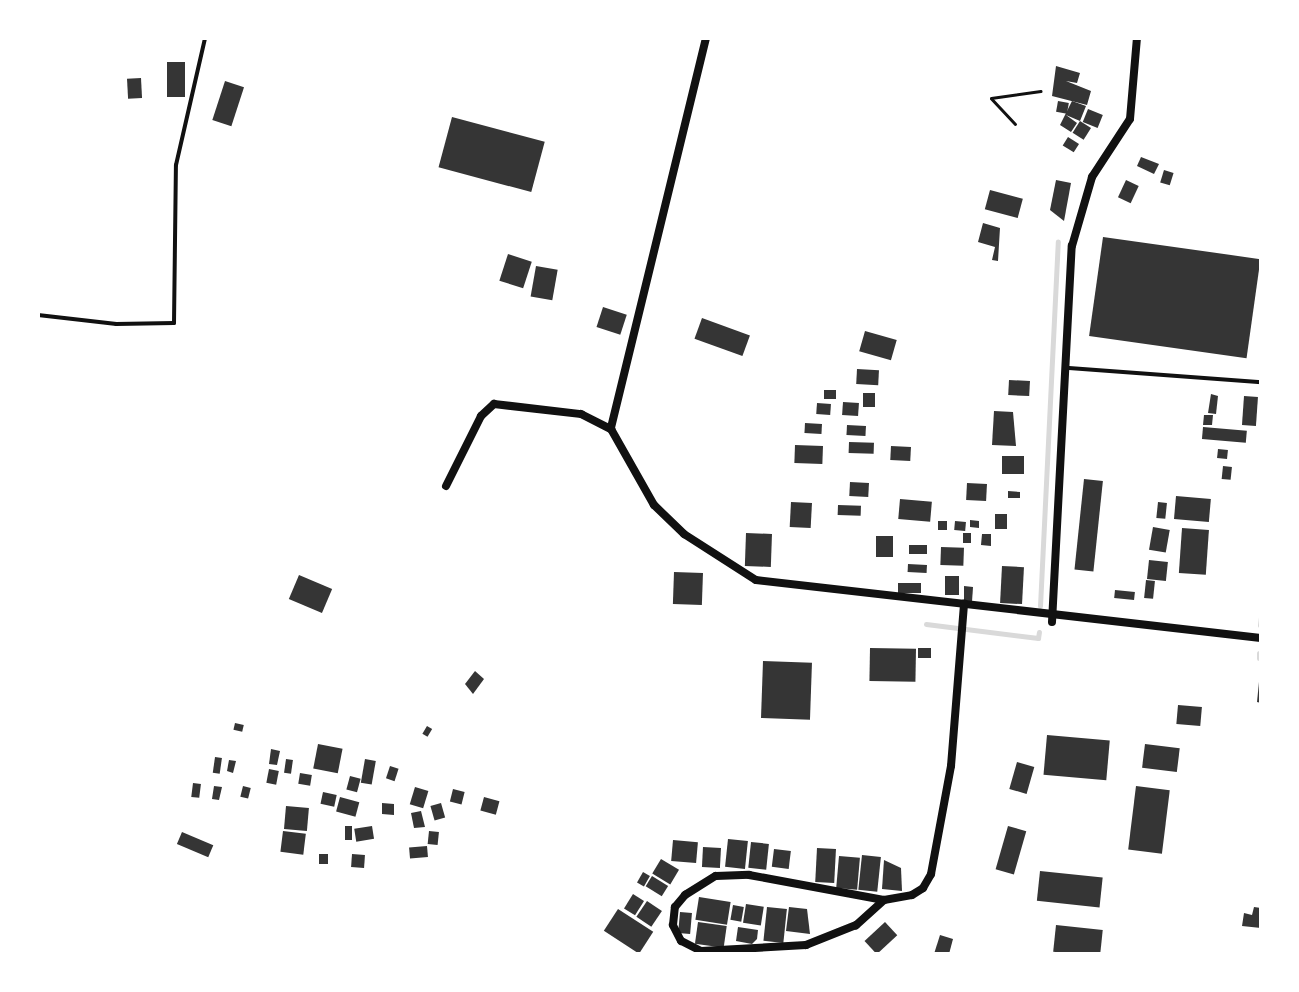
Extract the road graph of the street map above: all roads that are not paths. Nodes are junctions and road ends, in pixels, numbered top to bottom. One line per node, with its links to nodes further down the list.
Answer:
1 (205, 38): 4 (lane)
2 (706, 38): 7 (street)
3 (1137, 38): 5 (street)
4 (38, 315)
5 (1069, 368): 6 (lane); 10 (street)
6 (1261, 382)
7 (611, 429): 8 (street); 9 (street)
8 (446, 486)
9 (964, 604): 10 (street); 12 (street)
10 (1052, 618): 11 (street)
11 (1261, 638)
12 (884, 900): 12 (street)

